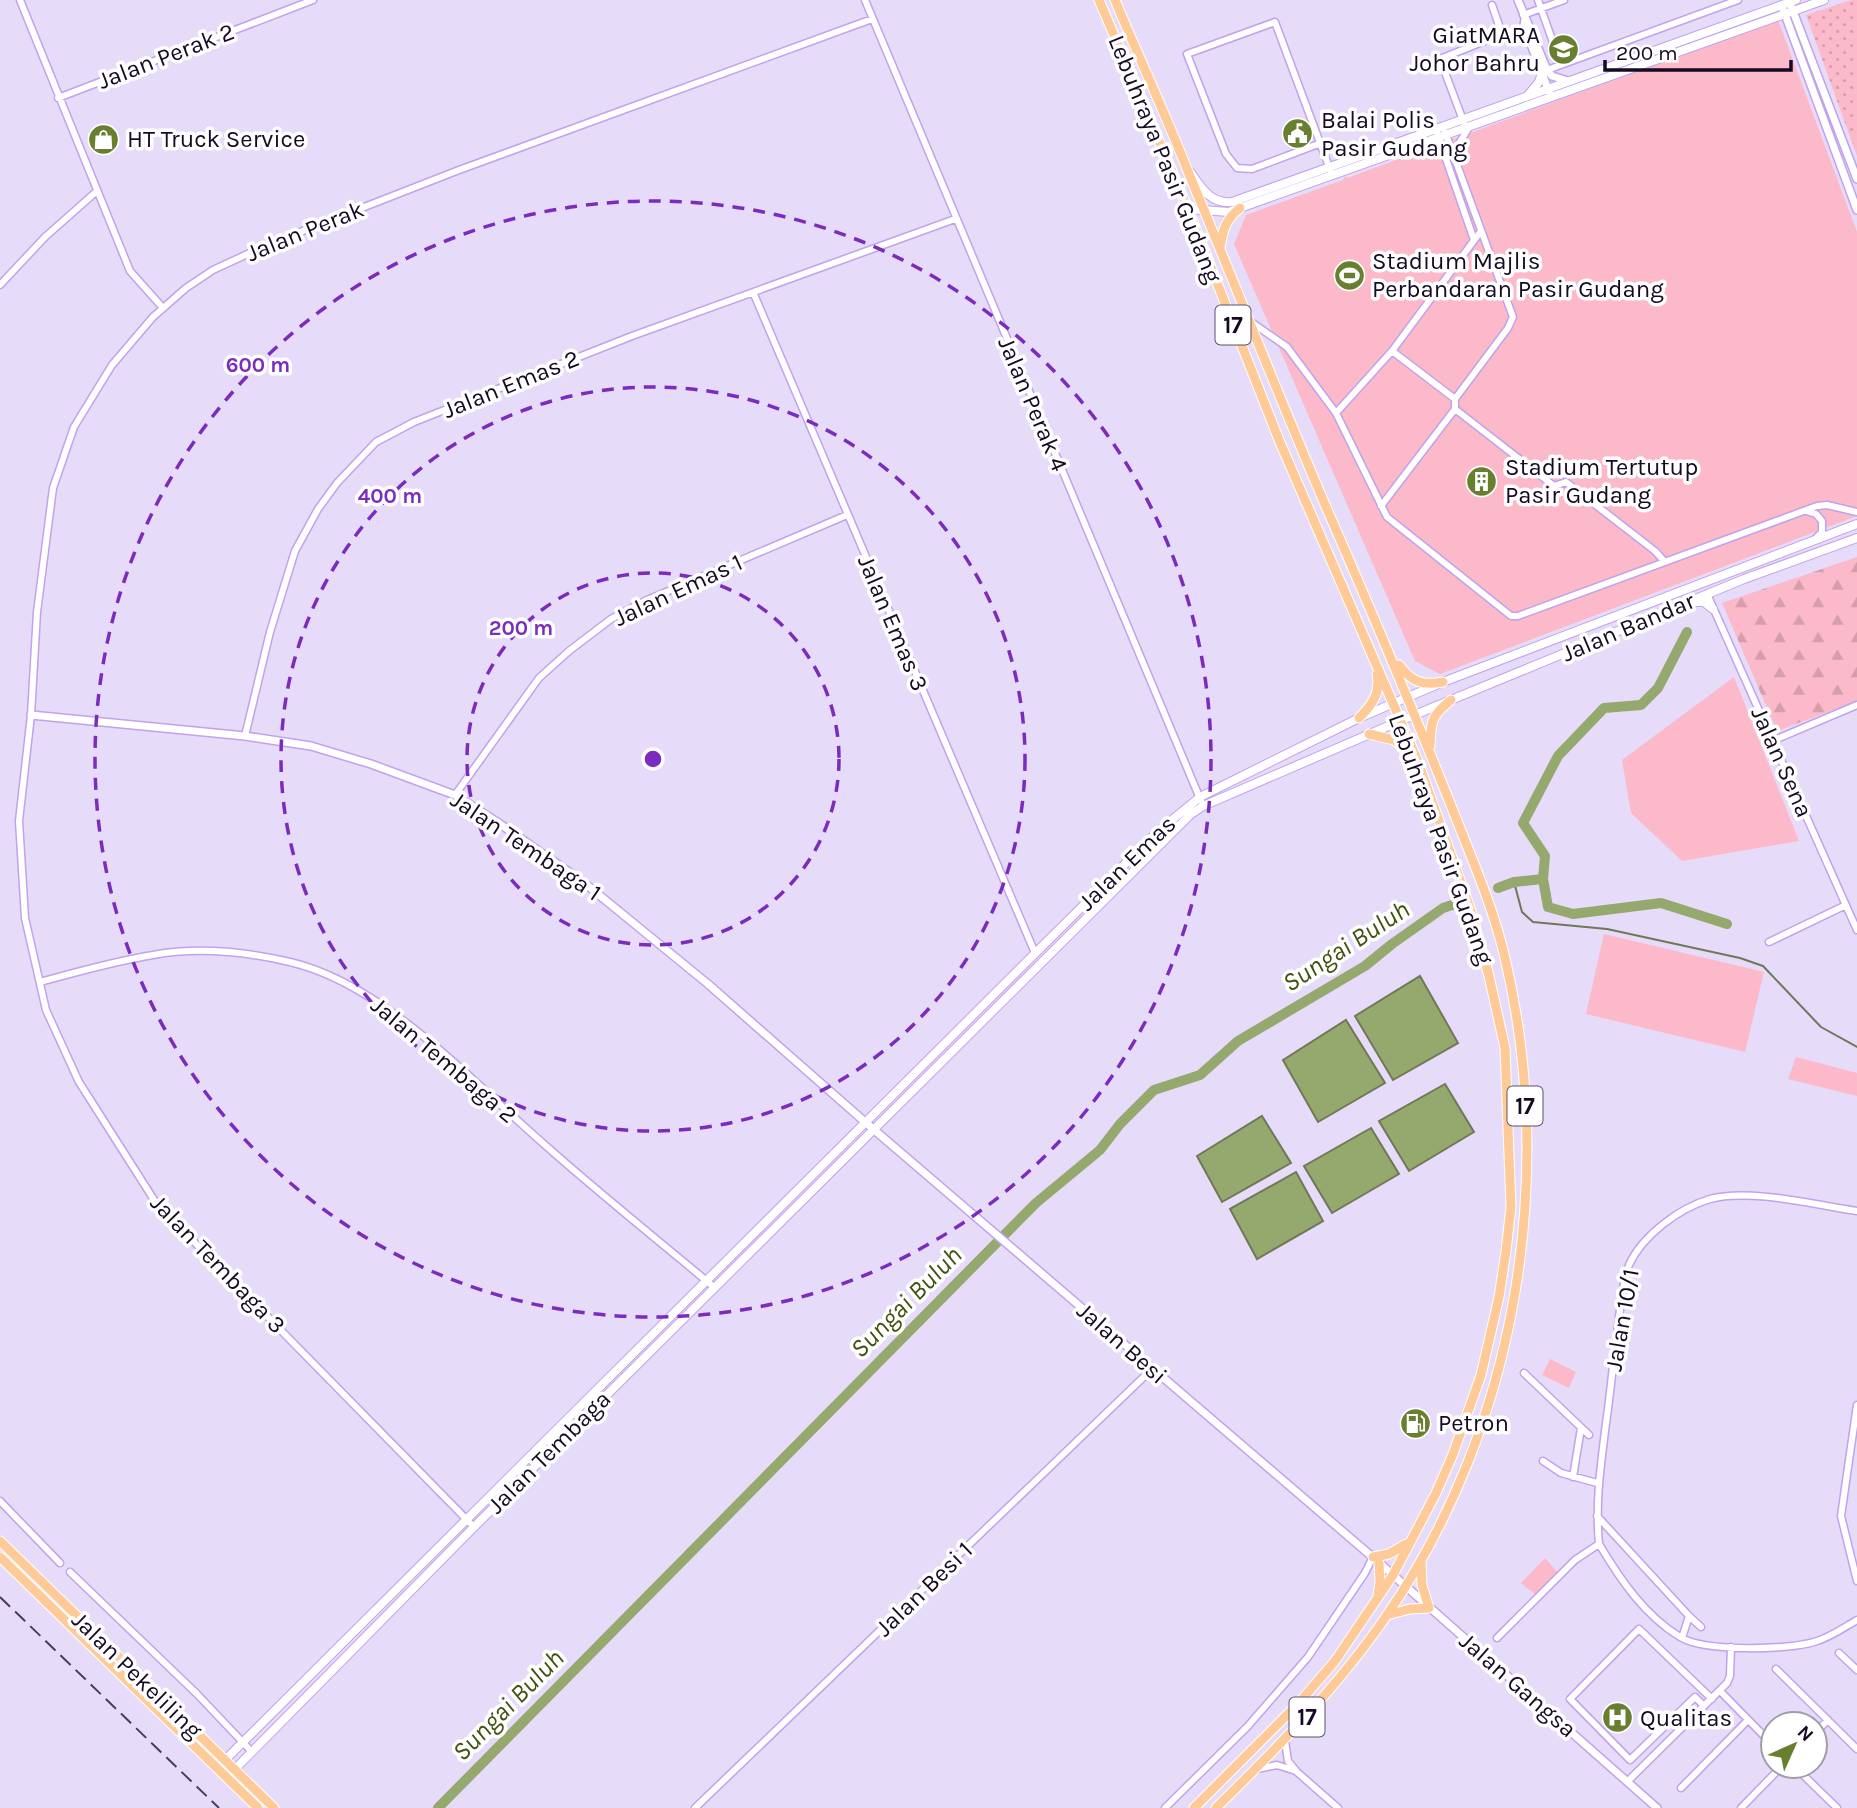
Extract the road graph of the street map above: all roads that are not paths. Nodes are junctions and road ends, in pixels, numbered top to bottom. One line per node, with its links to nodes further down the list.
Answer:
1 (20, 0): 22 (street)
2 (313, 0): 22 (street, Jalan Perak 2)
3 (865, 0): 15 (street, Jalan Perak 4)
4 (1099, 0): 23 (main road, Lebuhraya Pasir Gudang / 17)
5 (1115, 0): 19 (main road, Lebuhraya Pasir Gudang / 17)
6 (1518, 0): 14 (street)
7 (1538, 0): 13 (street)
8 (1564, 0): 13 (street)
9 (1738, 0): 16 (street)
10 (1824, 0): 12 (main road)
11 (1492, 5): 24 (street)
12 (1788, 5): 18 (main road); 20 (main road); 32 (street); 36 (street)
13 (1541, 8): 14 (street); 16 (street)
14 (1524, 17): 17 (street)
15 (873, 19): 38 (street, Jalan Perak 4); 44 (street, Jalan Perak)
16 (1561, 65): 17 (street)
17 (1544, 72): 18 (street); 20 (street); 21 (main road)
18 (1569, 82): 20 (main road)
19 (1154, 93): 23 (main road); 30 (main road, Lebuhraya Pasir Gudang / 17)
20 (1550, 93): 21 (main road); 24 (main road)
21 (1527, 96): 24 (main road)
22 (58, 98): 33 (street)
23 (1141, 99): 35 (main road, Lebuhraya Pasir Gudang / 17)
24 (1466, 125): 25 (main road); 29 (street)
25 (1441, 132): 26 (main road); 28 (street); 29 (street); 31 (main road)
26 (1423, 143): 28 (street); 31 (main road)
27 (1321, 144): 27 (street); 31 (street)
28 (1445, 155): 40 (street)
29 (1455, 163): 39 (street)
30 (1187, 168): 31 (main road); 37 (main road, Lebuhraya Pasir Gudang / 17)
31 (1331, 171): 34 (main road)
32 (1857, 179)
33 (97, 191): 42 (street); 44 (street)
34 (1240, 208): 37 (main road); 41 (main road)
35 (1188, 209): 37 (main road); 64 (main road, Lebuhraya Pasir Gudang / 17)
36 (1857, 209)
37 (1204, 210): 41 (main road, Lebuhraya Pasir Gudang / 17)
38 (956, 219): 43 (street, Jalan Emas 2); 80 (street, Jalan Perak 4)
39 (1481, 231): 40 (street); 47 (street)
40 (1474, 240): 46 (street)
41 (1220, 248): 45 (main road, Lebuhraya Pasir Gudang / 17)
42 (0, 285)
43 (753, 292): 53 (street, Jalan Emas 3); 75 (street, Jalan Emas 2)
44 (163, 308): 70 (street, Jalan Perak)
45 (1249, 321): 49 (street); 63 (main road, Lebuhraya Pasir Gudang / 17)
46 (1392, 351): 47 (street); 49 (street)
47 (1455, 399): 48 (street)
48 (1455, 409): 50 (street); 57 (street)
49 (1336, 414): 50 (street)
50 (1381, 506): 57 (street)
51 (1804, 510): 52 (street); 56 (street); 57 (street)
52 (1857, 512)
53 (847, 514): 79 (street, Jalan Emas 1); 85 (street, Jalan Emas 3)
54 (1857, 524): 56 (main road, Jalan Bandar)
55 (1857, 538): 60 (main road, Jalan Bandar)
56 (1812, 542): 58 (main road, Jalan Bandar)
57 (1665, 562)
58 (1725, 574): 59 (main road, Jalan Bandar); 60 (main road)
59 (1681, 591): 60 (main road); 65 (main road, Jalan Bandar)
60 (1707, 594): 61 (main road, Jalan Bandar); 62 (street, Jalan Sena)
61 (1686, 603): 62 (main road); 67 (main road, Jalan Bandar)
62 (1713, 609): 76 (street, Jalan Sena)
63 (1389, 653): 65 (main road); 66 (main road, Lebuhraya Pasir Gudang / 17)
64 (1375, 662): 68 (main road, Lebuhraya Pasir Gudang / 17); 72 (main road)
65 (1443, 682): 66 (main road, Jalan Emas)
66 (1408, 697): 68 (main road, Jalan Emas); 71 (main road, Lebuhraya Pasir Gudang / 17)
67 (1451, 700): 71 (main road, Jalan Bandar); 77 (main road)
68 (1393, 704): 72 (main road, Jalan Emas); 73 (main road, Lebuhraya Pasir Gudang / 17)
69 (1857, 705): 76 (street)
70 (30, 715): 75 (street, Jalan Tembaga 1); 86 (street, Jalan Tembaga 3)
71 (1416, 715): 73 (main road, Jalan Bandar); 77 (main road, Lebuhraya Pasir Gudang / 17)
72 (1359, 718): 80 (main road, Jalan Emas)
73 (1400, 721): 74 (main road, Jalan Emas); 78 (main road, Lebuhraya Pasir Gudang / 17)
74 (1369, 734): 78 (main road); 81 (main road, Jalan Emas)
75 (245, 736): 79 (street, Jalan Tembaga 1)
76 (1772, 741): 82 (street, Jalan Sena)
77 (1430, 752): 109 (main road, Lebuhraya Pasir Gudang / 17)
78 (1417, 759): 104 (main road, Lebuhraya Pasir Gudang / 17)
79 (455, 795): 87 (street, Jalan Tembaga 1)
80 (1200, 797): 81 (street, Jalan Perak 4); 85 (main road, Jalan Emas)
81 (1203, 806): 88 (main road, Jalan Emas)
82 (1846, 905): 83 (street, Jalan Sena); 84 (street)
83 (1857, 930)
84 (1769, 942)
85 (1035, 953): 87 (main road, Jalan Emas)
86 (40, 982): 90 (street, Jalan Tembaga 2); 102 (street, Jalan Tembaga 3)
87 (865, 1122): 88 (street, Jalan Besi); 90 (main road, Jalan Tembaga)
88 (874, 1130): 91 (main road, Jalan Tembaga); 92 (street, Jalan Besi)
89 (1857, 1211): 99 (street, Jalan 10/1)
90 (707, 1282): 91 (street, Jalan Tembaga 2); 102 (main road, Jalan Tembaga)
91 (715, 1288): 103 (main road, Jalan Tembaga)
92 (1152, 1368): 108 (street, Jalan Besi); 151 (street, Jalan Besi 1)
93 (1524, 1373): 95 (street)
94 (1857, 1405): 113 (street)
95 (1581, 1428): 96 (street); 98 (street)
96 (1588, 1435)
97 (1543, 1461): 98 (street)
98 (1573, 1477): 99 (street)
99 (1597, 1483): 101 (street, Jalan 10/1)
100 (0, 1501): 110 (street)
101 (1596, 1515): 106 (street, Jalan 10/1); 118 (street)
102 (466, 1519): 103 (street, Jalan Tembaga 3); 137 (main road, Jalan Tembaga)
103 (474, 1527): 139 (main road, Jalan Tembaga)
104 (1410, 1540): 108 (main road); 112 (main road, Lebuhraya Pasir Gudang / 17)
105 (0, 1541): 140 (main road, Jalan Pekeliling)
106 (1599, 1544): 121 (street); 122 (street, Jalan 10/1)
107 (0, 1557): 140 (main road, Jalan Pekeliling)
108 (1376, 1560): 112 (street, Jalan Gangsa); 115 (main road); 152 (street)
109 (1421, 1560): 114 (main road, Lebuhraya Pasir Gudang / 17); 116 (main road)
110 (60, 1563)
111 (70, 1572): 137 (street)
112 (1394, 1575): 114 (street, Jalan Gangsa); 115 (main road, Lebuhraya Pasir Gudang / 17)
113 (1857, 1581)
114 (1405, 1586): 116 (street, Jalan Gangsa); 117 (main road, Lebuhraya Pasir Gudang / 17)
115 (1376, 1601): 153 (main road, Lebuhraya Pasir Gudang / 17)
116 (1429, 1608): 117 (main road); 146 (street, Jalan Gangsa)
117 (1387, 1615): 136 (main road, Lebuhraya Pasir Gudang / 17)
118 (1689, 1616): 120 (street); 122 (street)
119 (1857, 1620): 123 (street, Jalan 10/1)
120 (1701, 1627)
121 (1497, 1638)
122 (1682, 1638): 123 (street, Jalan 10/1)
123 (1731, 1647): 128 (street)
124 (1839, 1653): 126 (street)
125 (1776, 1670): 132 (street)
126 (1857, 1670)
127 (1702, 1690): 129 (street); 129 (street); 130 (street)
128 (1720, 1691): 130 (street); 133 (street)
129 (1695, 1697): 131 (street)
130 (1712, 1699): 131 (street)
131 (1704, 1706): 146 (street)
132 (1818, 1710)
133 (1748, 1720): 135 (street); 147 (street)
134 (1829, 1721): 138 (street)
135 (1759, 1731)
136 (1284, 1741): 141 (main road, Lebuhraya Pasir Gudang / 17); 142 (street)
137 (242, 1742): 139 (street); 140 (main road, Jalan Tembaga)
138 (1857, 1749)
139 (252, 1752): 143 (main road, Jalan Tembaga)
140 (221, 1764): 143 (main road, Jalan Pekeliling)
141 (1256, 1769): 142 (street); 154 (main road, Lebuhraya Pasir Gudang / 17)
142 (1297, 1772): 155 (street)
143 (231, 1773): 149 (main road, Jalan Pekeliling); 150 (main road, Jalan Pekeliling)
144 (1768, 1780): 157 (street)
145 (1808, 1780): 148 (street)
146 (1628, 1781): 156 (street, Jalan Gangsa)
147 (1681, 1788)
148 (1830, 1801): 158 (street); 159 (street)
149 (258, 1808)
150 (274, 1808)
151 (695, 1808)
152 (1165, 1808)
153 (1194, 1808)
154 (1216, 1808)
155 (1338, 1808)
156 (1657, 1808)
157 (1741, 1808)
158 (1823, 1808)
159 (1837, 1808)

